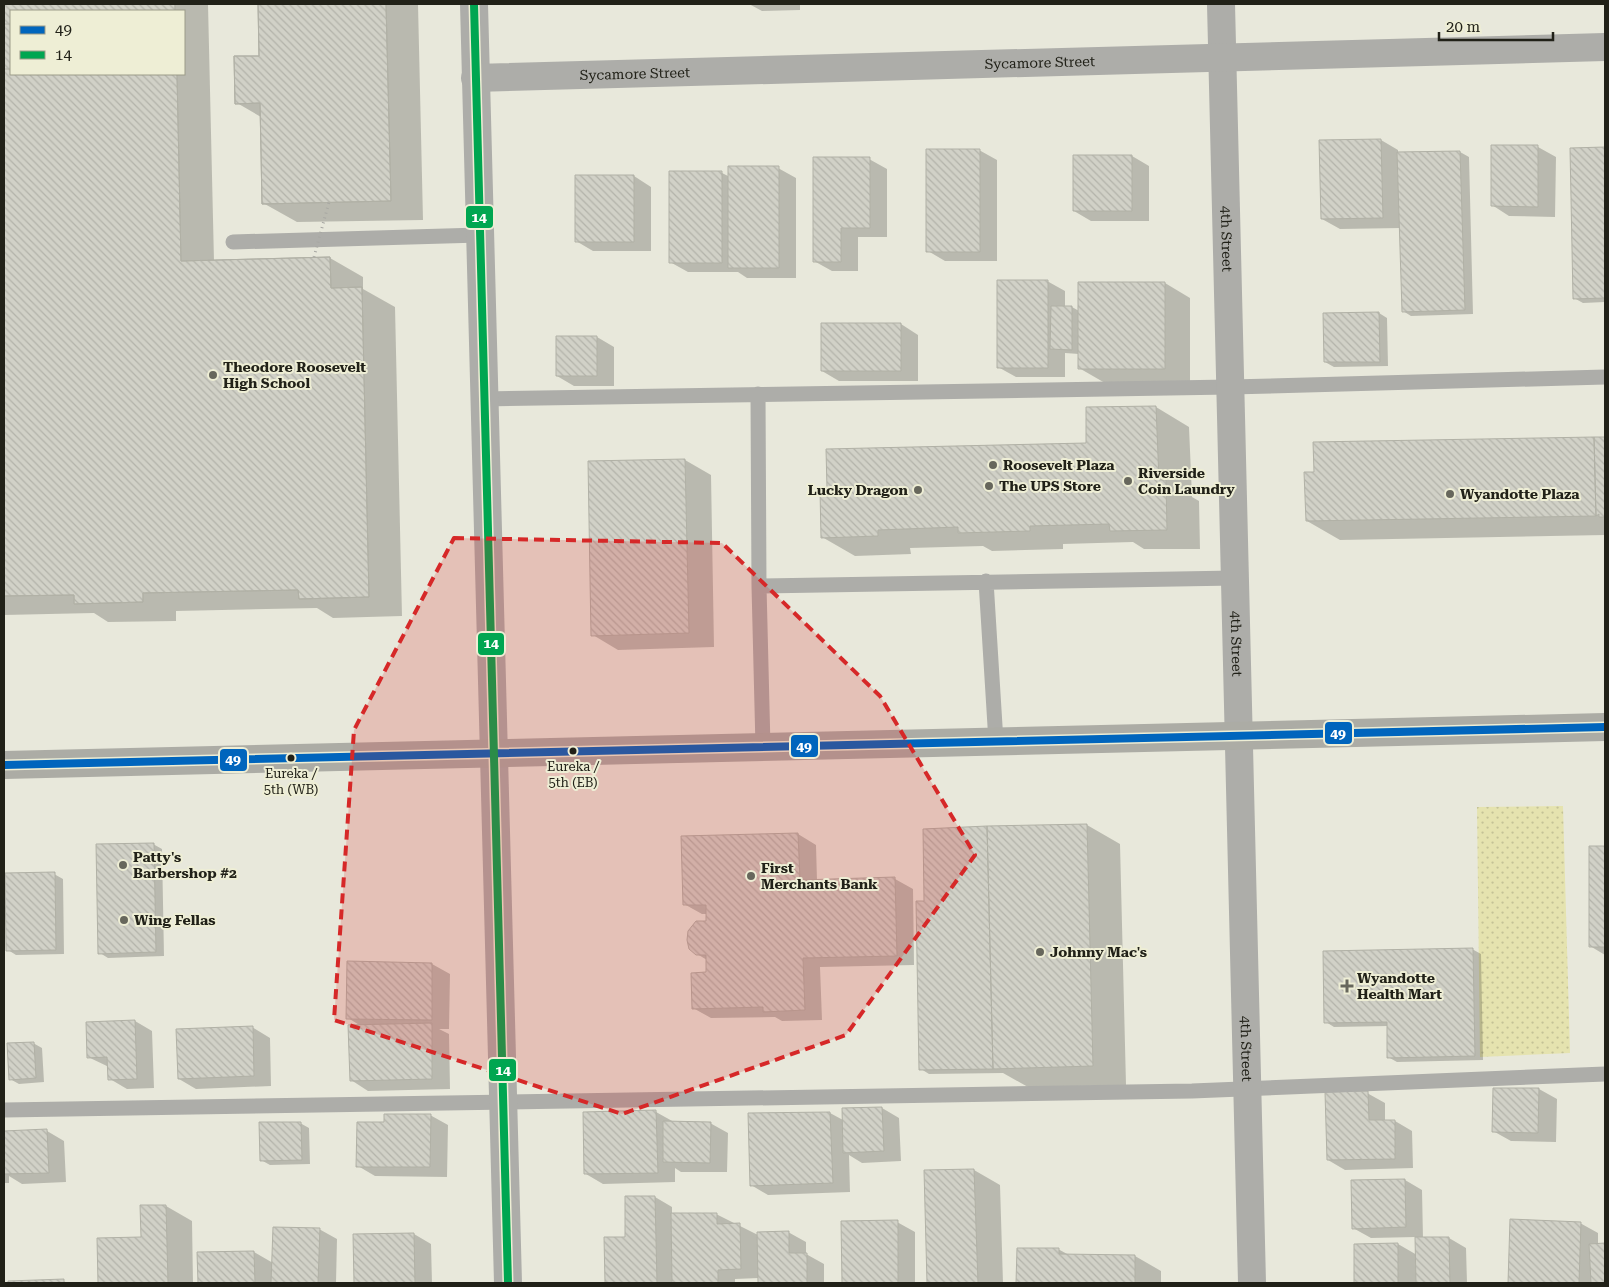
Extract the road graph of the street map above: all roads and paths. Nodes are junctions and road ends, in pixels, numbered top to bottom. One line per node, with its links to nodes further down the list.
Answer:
1 (474, 4): 5 (street)
2 (1221, 4): 4 (street, 4th Street)
3 (1605, 48): 4 (street, Sycamore Street)
4 (1222, 59): 5 (street, Sycamore Street); 11 (street, 4th Street)
5 (475, 78): 7 (street)
6 (329, 202): 9 (path, bridge)
7 (480, 235): 8 (lane); 13 (street)
8 (232, 242)
9 (314, 258)
10 (1605, 377): 11 (lane)
11 (1230, 387): 12 (lane); 14 (street, 4th Street)
12 (758, 394): 13 (lane); 16 (lane)
13 (483, 398): 21 (street)
14 (1235, 578): 15 (lane); 18 (street, 4th Street)
15 (986, 581): 16 (lane); 19 (lane)
16 (758, 586): 20 (lane)
17 (1605, 727): 18 (main road)
18 (1239, 736): 19 (main road); 24 (street, 4th Street)
19 (996, 742): 20 (main road)
20 (763, 747): 21 (main road)
21 (496, 754): 22 (main road); 25 (street)
22 (4, 765)
23 (1605, 1074): 24 (lane)
24 (1247, 1090): 25 (lane); 28 (street, 4th Street)
25 (504, 1103): 26 (lane); 27 (street)
26 (4, 1110)
27 (508, 1283)
28 (1252, 1283)

